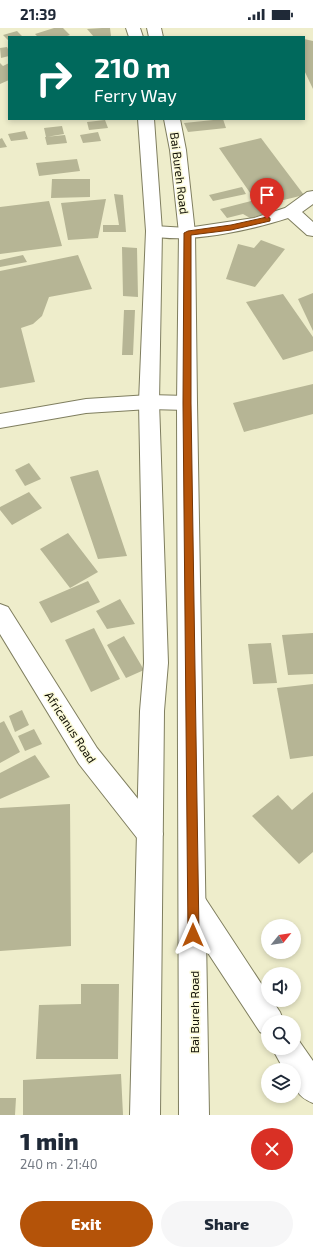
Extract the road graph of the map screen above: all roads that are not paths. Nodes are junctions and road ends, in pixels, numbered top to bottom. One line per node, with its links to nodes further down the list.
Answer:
1 (146, 120): 6 (main road)
2 (172, 120): 7 (main road, Bai Bureh Road)
3 (313, 196): 4 (main road)
4 (291, 212): 5 (main road); 7 (main road)
5 (313, 231)
6 (154, 232): 7 (main road); 8 (main road)
7 (188, 233): 9 (main road, Bai Bureh Road)
8 (149, 402): 9 (main road); 10 (main road); 12 (main road)
9 (187, 403): 13 (main road, Bai Bureh Road)
10 (0, 421)
11 (0, 614): 12 (main road, Africanus Road)
12 (150, 834): 17 (main road)
13 (193, 905): 14 (main road); 18 (main road, Bai Bureh Road)
14 (265, 1015)
15 (292, 1055): 16 (main road)
16 (313, 1088)
17 (145, 1115)
18 (194, 1115)

